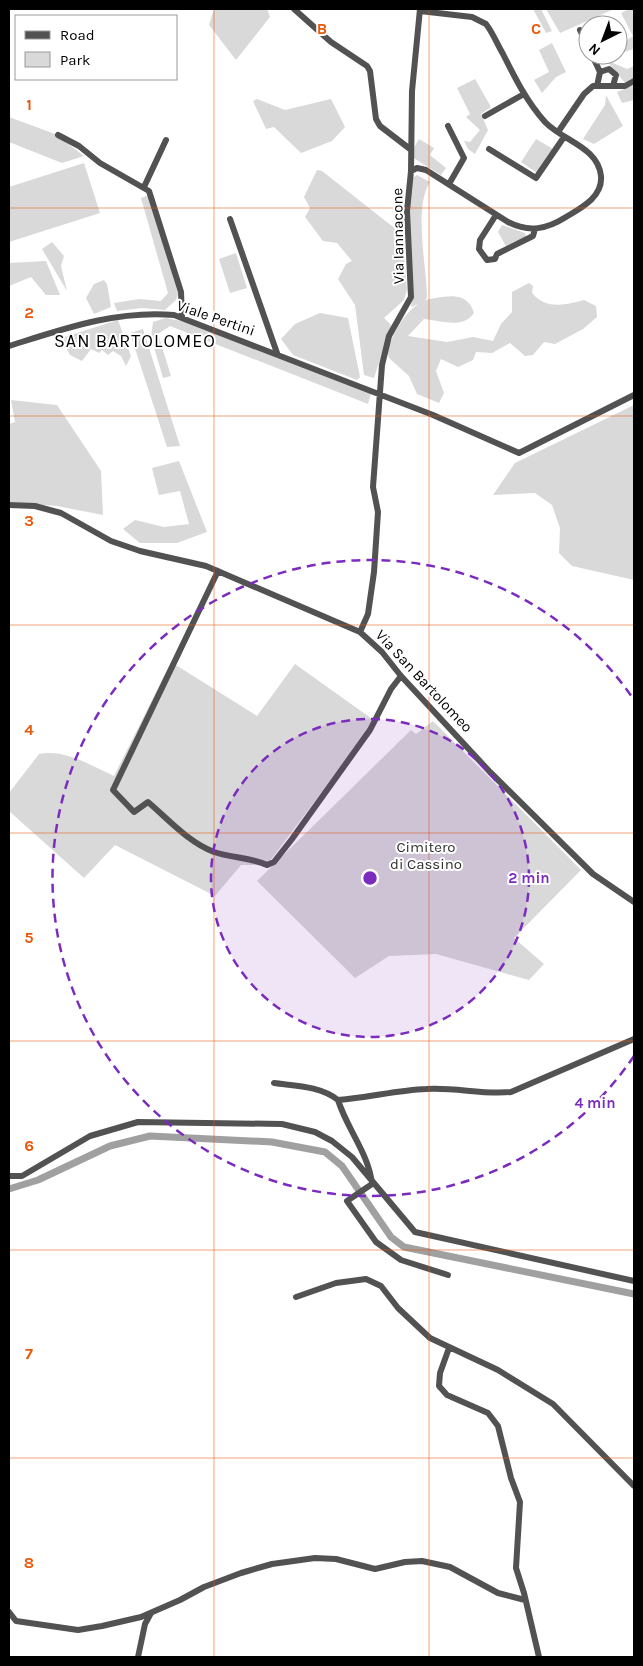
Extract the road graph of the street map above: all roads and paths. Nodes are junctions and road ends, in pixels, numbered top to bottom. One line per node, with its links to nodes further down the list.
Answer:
1 (294, 9): 15 (street)
2 (420, 10): 8 (street); 15 (street, Via Iannacone)
3 (597, 65): 4 (street)
4 (600, 72): 6 (street); 7 (street)
5 (634, 81): 7 (street)
6 (597, 86): 7 (street); 11 (street)
7 (613, 86)
8 (524, 94): 9 (street); 11 (street)
9 (485, 116)
10 (448, 126): 18 (street)
11 (558, 132): 13 (street)
12 (58, 135): 19 (street)
13 (564, 137): 16 (street); 22 (street)
14 (166, 140): 19 (street)
15 (410, 149): 17 (street, Via Iannacone)
16 (489, 149)
17 (411, 171): 18 (street); 26 (street, Via Iannacone)
18 (449, 184): 20 (street)
19 (144, 186): 23 (street)
20 (496, 215): 22 (street); 22 (street)
21 (230, 219): 25 (street)
22 (534, 229)
23 (182, 317): 24 (street, Viale Pertini); 25 (street, Viale Pertini)
24 (9, 346)
25 (278, 354): 26 (street, Viale Pertini)
26 (379, 395): 27 (street, Viale Pertini); 30 (street, Via Iannacone)
27 (634, 395)
28 (9, 504): 29 (street, Via San Bartolomeo)
29 (218, 571): 30 (street, Via San Bartolomeo); 31 (street)
30 (360, 632): 31 (street, Via San Bartolomeo)
31 (401, 676): 32 (street, Via San Bartolomeo)
32 (634, 902)
33 (634, 1039): 35 (street)
34 (274, 1083): 35 (street)
35 (338, 1100): 37 (street)
36 (9, 1176): 37 (street)
37 (372, 1184): 38 (street); 39 (street)
38 (448, 1275)
39 (634, 1281)
40 (296, 1297): 41 (street)
41 (449, 1348): 42 (street); 43 (street)
42 (634, 1486)
43 (525, 1600): 45 (street); 47 (street)
44 (9, 1612): 45 (street)
45 (152, 1613): 46 (street)
46 (138, 1657)
47 (539, 1657)

